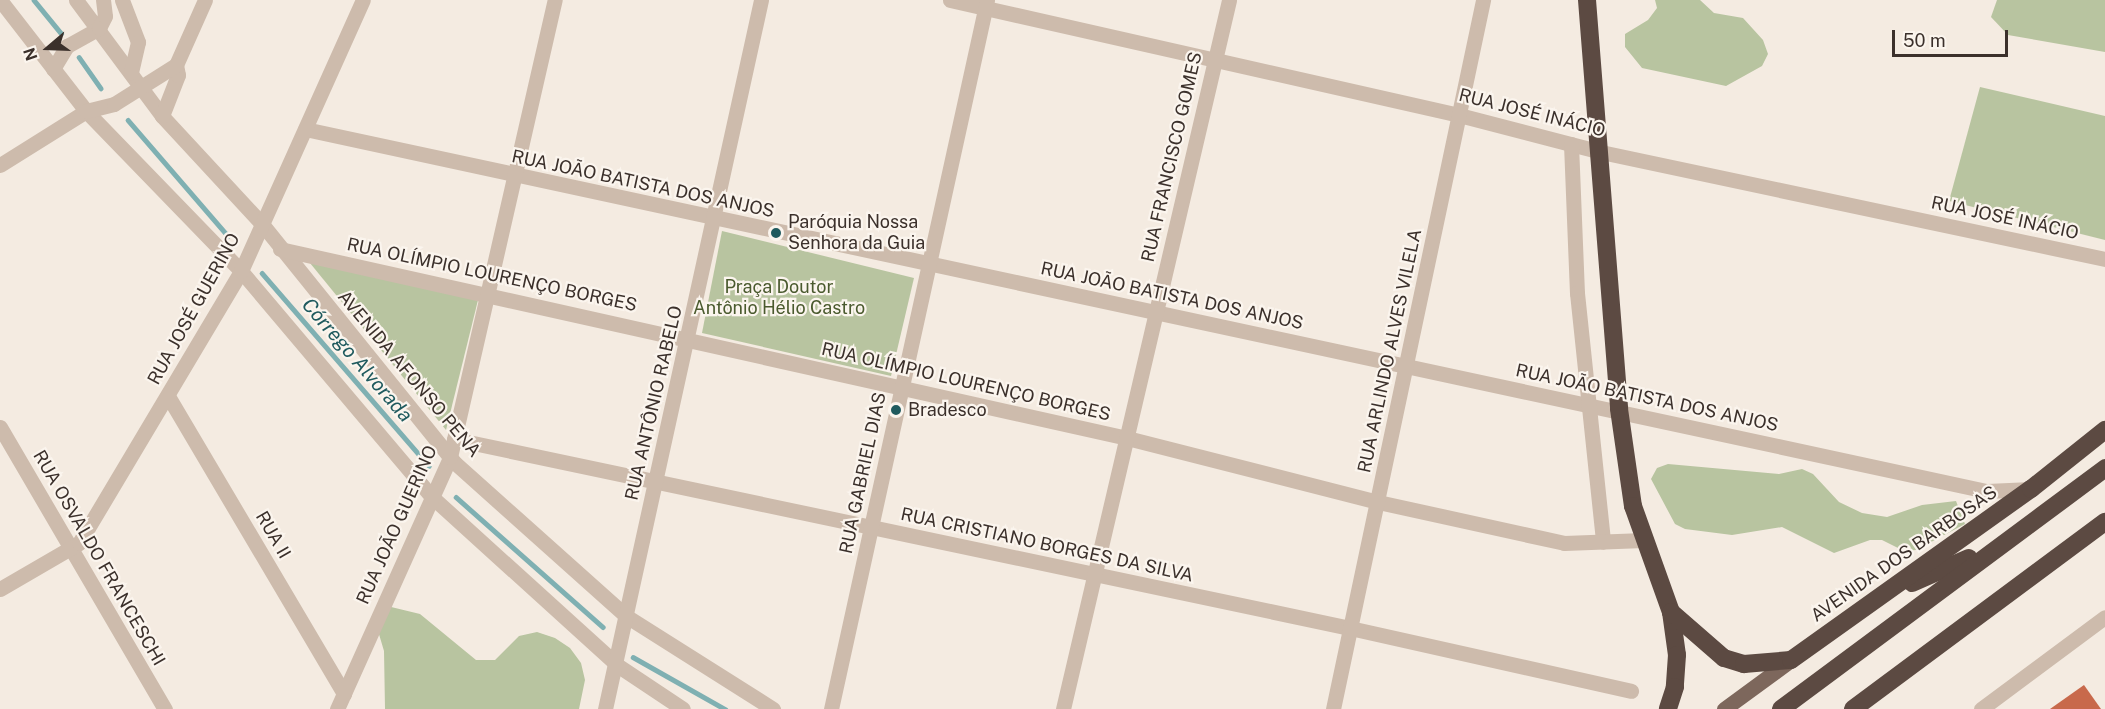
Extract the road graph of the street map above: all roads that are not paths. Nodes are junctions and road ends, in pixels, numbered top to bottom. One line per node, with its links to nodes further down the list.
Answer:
1 (0, 0): 17 (street)
2 (76, 0): 14 (street, AVENIDA AFONSO PENA)
3 (103, 0): 14 (street)
4 (122, 0): 18 (street)
5 (205, 0): 16 (street)
6 (363, 0): 23 (street, RUA JOSÉ GUERINO)
7 (555, 0): 27 (street, RUA JOÃO GUERINO)
8 (761, 0): 28 (street, RUA ANTÔNIO RABELO)
9 (950, 0): 13 (street, RUA JOSÉ INÁCIO)
10 (1229, 0): 15 (street, RUA FRANCISCO GOMES)
11 (1484, 0): 21 (street, RUA ARLINDO ALVES VILELA)
12 (1587, 0): 25 (highway)
13 (986, 4): 15 (street, RUA JOSÉ INÁCIO); 32 (street, RUA GABRIEL DIAS)
14 (99, 28): 17 (street); 18 (street, AVENIDA AFONSO PENA)
15 (1214, 59): 21 (street, RUA JOSÉ INÁCIO); 35 (street, RUA FRANCISCO GOMES)
16 (176, 65): 19 (street); 22 (street)
17 (53, 69): 20 (street)
18 (131, 72): 19 (street, AVENIDA AFONSO PENA)
19 (139, 87): 20 (street); 22 (street, AVENIDA AFONSO PENA)
20 (86, 111): 26 (street); 33 (street)
21 (1459, 115): 24 (street, RUA JOSÉ INÁCIO); 37 (street, RUA ARLINDO ALVES VILELA)
22 (162, 116): 29 (street, AVENIDA AFONSO PENA)
23 (305, 129): 27 (street, RUA JOÃO BATISTA DOS ANJOS); 29 (street, RUA JOSÉ GUERINO)
24 (1571, 144): 25 (street, RUA JOSÉ INÁCIO); 40 (street)
25 (1601, 152): 31 (street, RUA JOSÉ INÁCIO); 41 (highway)
26 (0, 165)
27 (516, 177): 28 (street, RUA JOÃO BATISTA DOS ANJOS); 34 (street, RUA JOÃO GUERINO)
28 (714, 218): 32 (street, RUA JOÃO BATISTA DOS ANJOS); 36 (street, RUA ANTÔNIO RABELO)
29 (262, 224): 30 (street, AVENIDA AFONSO PENA); 33 (street, RUA JOSÉ GUERINO)
30 (280, 249): 34 (street, RUA OLÍMPIO LOURENÇO BORGES); 46 (street, AVENIDA AFONSO PENA)
31 (2105, 259)
32 (927, 265): 35 (street, RUA JOÃO BATISTA DOS ANJOS); 38 (street, RUA GABRIEL DIAS)
33 (241, 271): 39 (street, RUA JOSÉ GUERINO); 50 (street)
34 (489, 294): 36 (street, RUA OLÍMPIO LOURENÇO BORGES); 45 (street, RUA JOÃO GUERINO)
35 (1156, 312): 37 (street, RUA JOÃO BATISTA DOS ANJOS); 44 (street, RUA FRANCISCO GOMES)
36 (689, 339): 38 (street, RUA OLÍMPIO LOURENÇO BORGES); 48 (street, RUA ANTÔNIO RABELO)
37 (1406, 367): 40 (street, RUA JOÃO BATISTA DOS ANJOS); 51 (street, RUA ARLINDO ALVES VILELA)
38 (901, 387): 44 (street, RUA OLÍMPIO LOURENÇO BORGES); 53 (street, RUA GABRIEL DIAS)
39 (168, 396): 57 (street, RUA JOSÉ GUERINO); 68 (street, RUA II)
40 (1589, 406): 41 (street, RUA JOÃO BATISTA DOS ANJOS); 55 (street)
41 (1619, 409): 49 (street, RUA JOÃO BATISTA DOS ANJOS); 54 (highway)
42 (0, 427): 57 (street, RUA OSVALDO FRANCESCHI)
43 (2105, 430): 49 (highway, AVENIDA DOS BARBOSAS)
44 (1127, 438): 51 (street, RUA OLÍMPIO LOURENÇO BORGES); 58 (street, RUA FRANCISCO GOMES)
45 (454, 439): 46 (street, RUA JOÃO GUERINO); 48 (street, RUA CRISTIANO BORGES DA SILVA)
46 (450, 457): 50 (street, RUA JOÃO GUERINO); 62 (street, AVENIDA AFONSO PENA)
47 (2105, 468): 56 (highway)
48 (657, 481): 53 (street, RUA CRISTIANO BORGES DA SILVA); 62 (street, RUA ANTÔNIO RABELO)
49 (2031, 489): 60 (highway, AVENIDA DOS BARBOSAS)
50 (432, 497): 66 (street); 68 (street, RUA JOÃO GUERINO)
51 (1378, 502): 55 (street, RUA OLÍMPIO LOURENÇO BORGES); 64 (street, RUA ARLINDO ALVES VILELA)
52 (2105, 522): 80 (highway)
53 (870, 529): 58 (street, RUA CRISTIANO BORGES DA SILVA); 74 (street, RUA GABRIEL DIAS)
54 (1644, 540): 55 (street, RUA OLÍMPIO LOURENÇO BORGES); 61 (highway)
55 (1603, 542)
56 (1996, 547): 60 (highway); 79 (highway)
57 (71, 548): 59 (street, RUA JOSÉ GUERINO); 69 (street, RUA OSVALDO FRANCESCHI)
58 (1095, 574): 64 (street, RUA CRISTIANO BORGES DA SILVA); 75 (street, RUA FRANCISCO GOMES)
59 (0, 589)
60 (1880, 597): 65 (highway, AVENIDA DOS BARBOSAS)
61 (1671, 612): 65 (highway); 77 (highway)
62 (626, 616): 66 (street, RUA ANTÔNIO RABELO); 73 (street, AVENIDA AFONSO PENA)
63 (2105, 616): 81 (street)
64 (1350, 628): 67 (street, RUA CRISTIANO BORGES DA SILVA); 76 (street, RUA ARLINDO ALVES VILELA)
65 (1791, 660): 78 (main road, AVENIDA DOS BARBOSAS)
66 (617, 665): 71 (street, RUA ANTÔNIO RABELO); 72 (street)
67 (1631, 691)
68 (344, 694): 70 (street, RUA JOÃO GUERINO)
69 (165, 709)
70 (337, 709)
71 (605, 709)
72 (683, 709)
73 (773, 709)
74 (831, 709)
75 (1063, 709)
76 (1333, 709)
77 (1668, 709)
78 (1724, 709)
79 (1781, 709)
80 (1853, 709)
81 (1981, 709)

